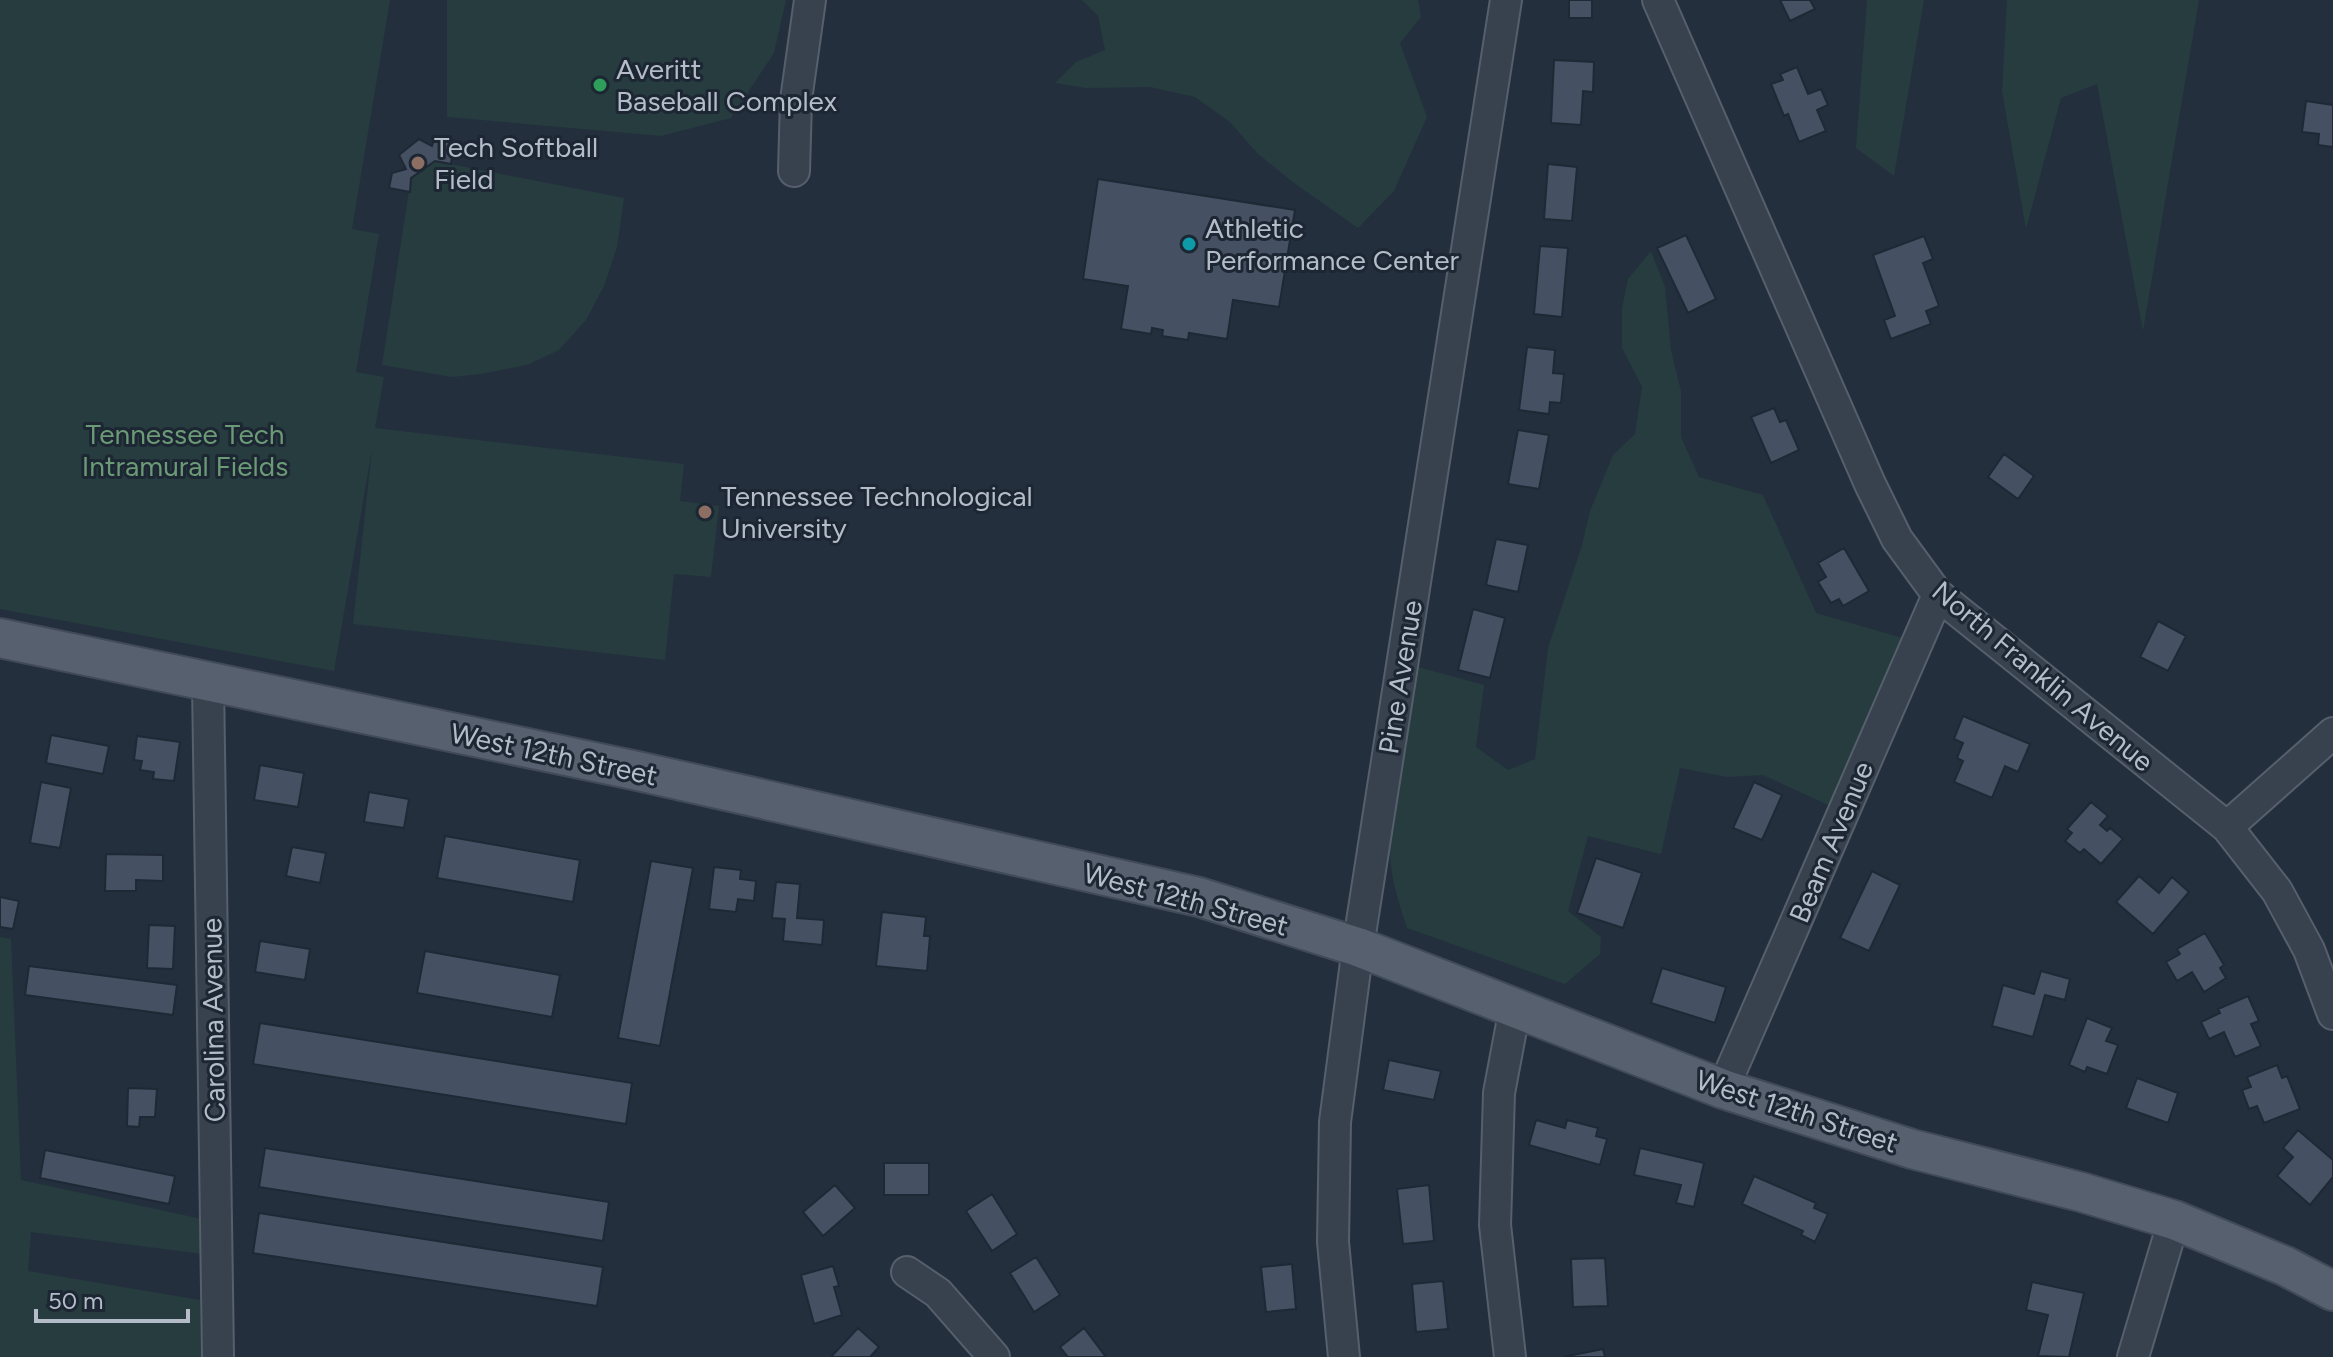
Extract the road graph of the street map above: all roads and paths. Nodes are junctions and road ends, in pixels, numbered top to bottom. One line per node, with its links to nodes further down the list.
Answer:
1 (810, 0): 4 (street)
2 (1506, 0): 10 (street, Pine Avenue)
3 (1658, 0): 5 (street, North Franklin Avenue)
4 (794, 171)
5 (1938, 595): 9 (street, North Franklin Avenue); 13 (street, Beam Avenue)
6 (0, 638): 7 (main road, West 12th Street)
7 (208, 683): 10 (main road, West 12th Street); 17 (street, Carolina Avenue)
8 (2333, 733): 9 (street)
9 (2227, 827): 12 (street, North Franklin Avenue)
10 (1358, 947): 11 (main road, West 12th Street); 19 (street, Pine Avenue)
11 (1515, 1008): 13 (main road, West 12th Street); 20 (street)
12 (2333, 1014)
13 (1723, 1089): 14 (main road, West 12th Street)
14 (2174, 1220): 16 (main road, West 12th Street); 21 (street)
15 (907, 1272): 18 (street)
16 (2333, 1291)
17 (218, 1357)
18 (994, 1357)
19 (1344, 1357)
20 (1510, 1357)
21 (2133, 1357)

